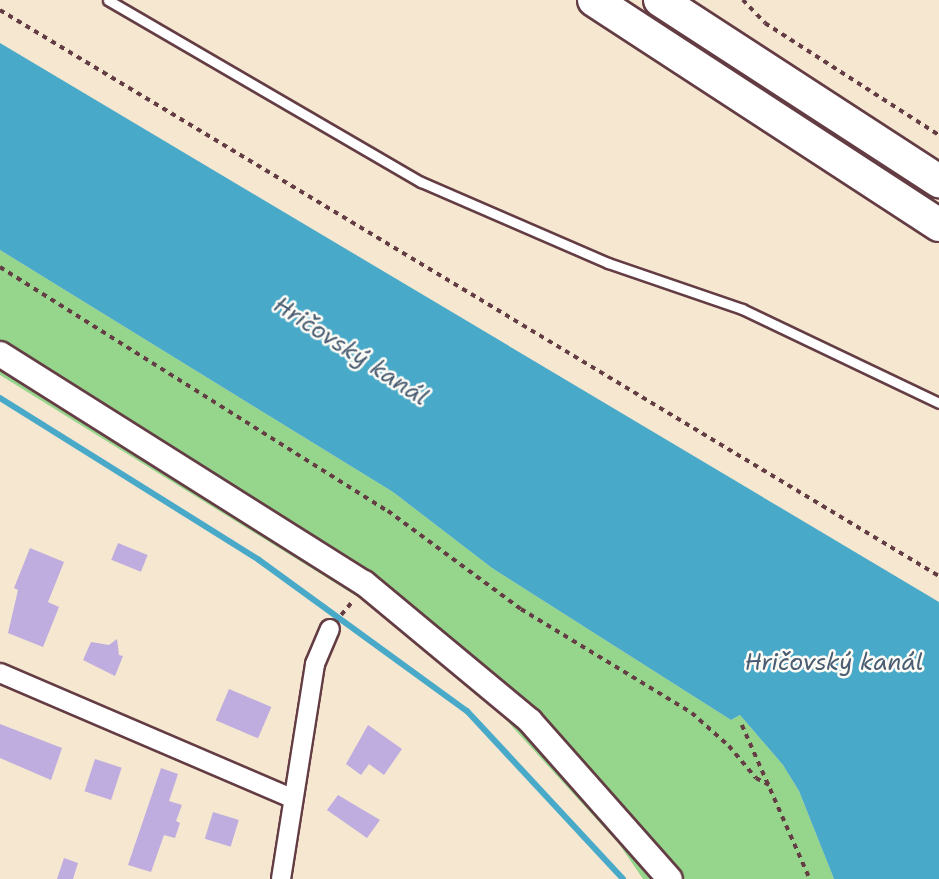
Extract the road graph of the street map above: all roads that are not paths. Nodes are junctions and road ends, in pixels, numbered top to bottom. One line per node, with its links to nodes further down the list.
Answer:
1 (108, 0): 7 (lane)
2 (594, 0): 5 (highway)
3 (660, 0): 4 (highway)
4 (939, 181)
5 (939, 225)
6 (0, 354): 12 (main road)
7 (939, 403)
8 (331, 629): 10 (street)
9 (0, 673): 10 (street)
10 (291, 798): 11 (street)
11 (281, 879)
12 (670, 879)

